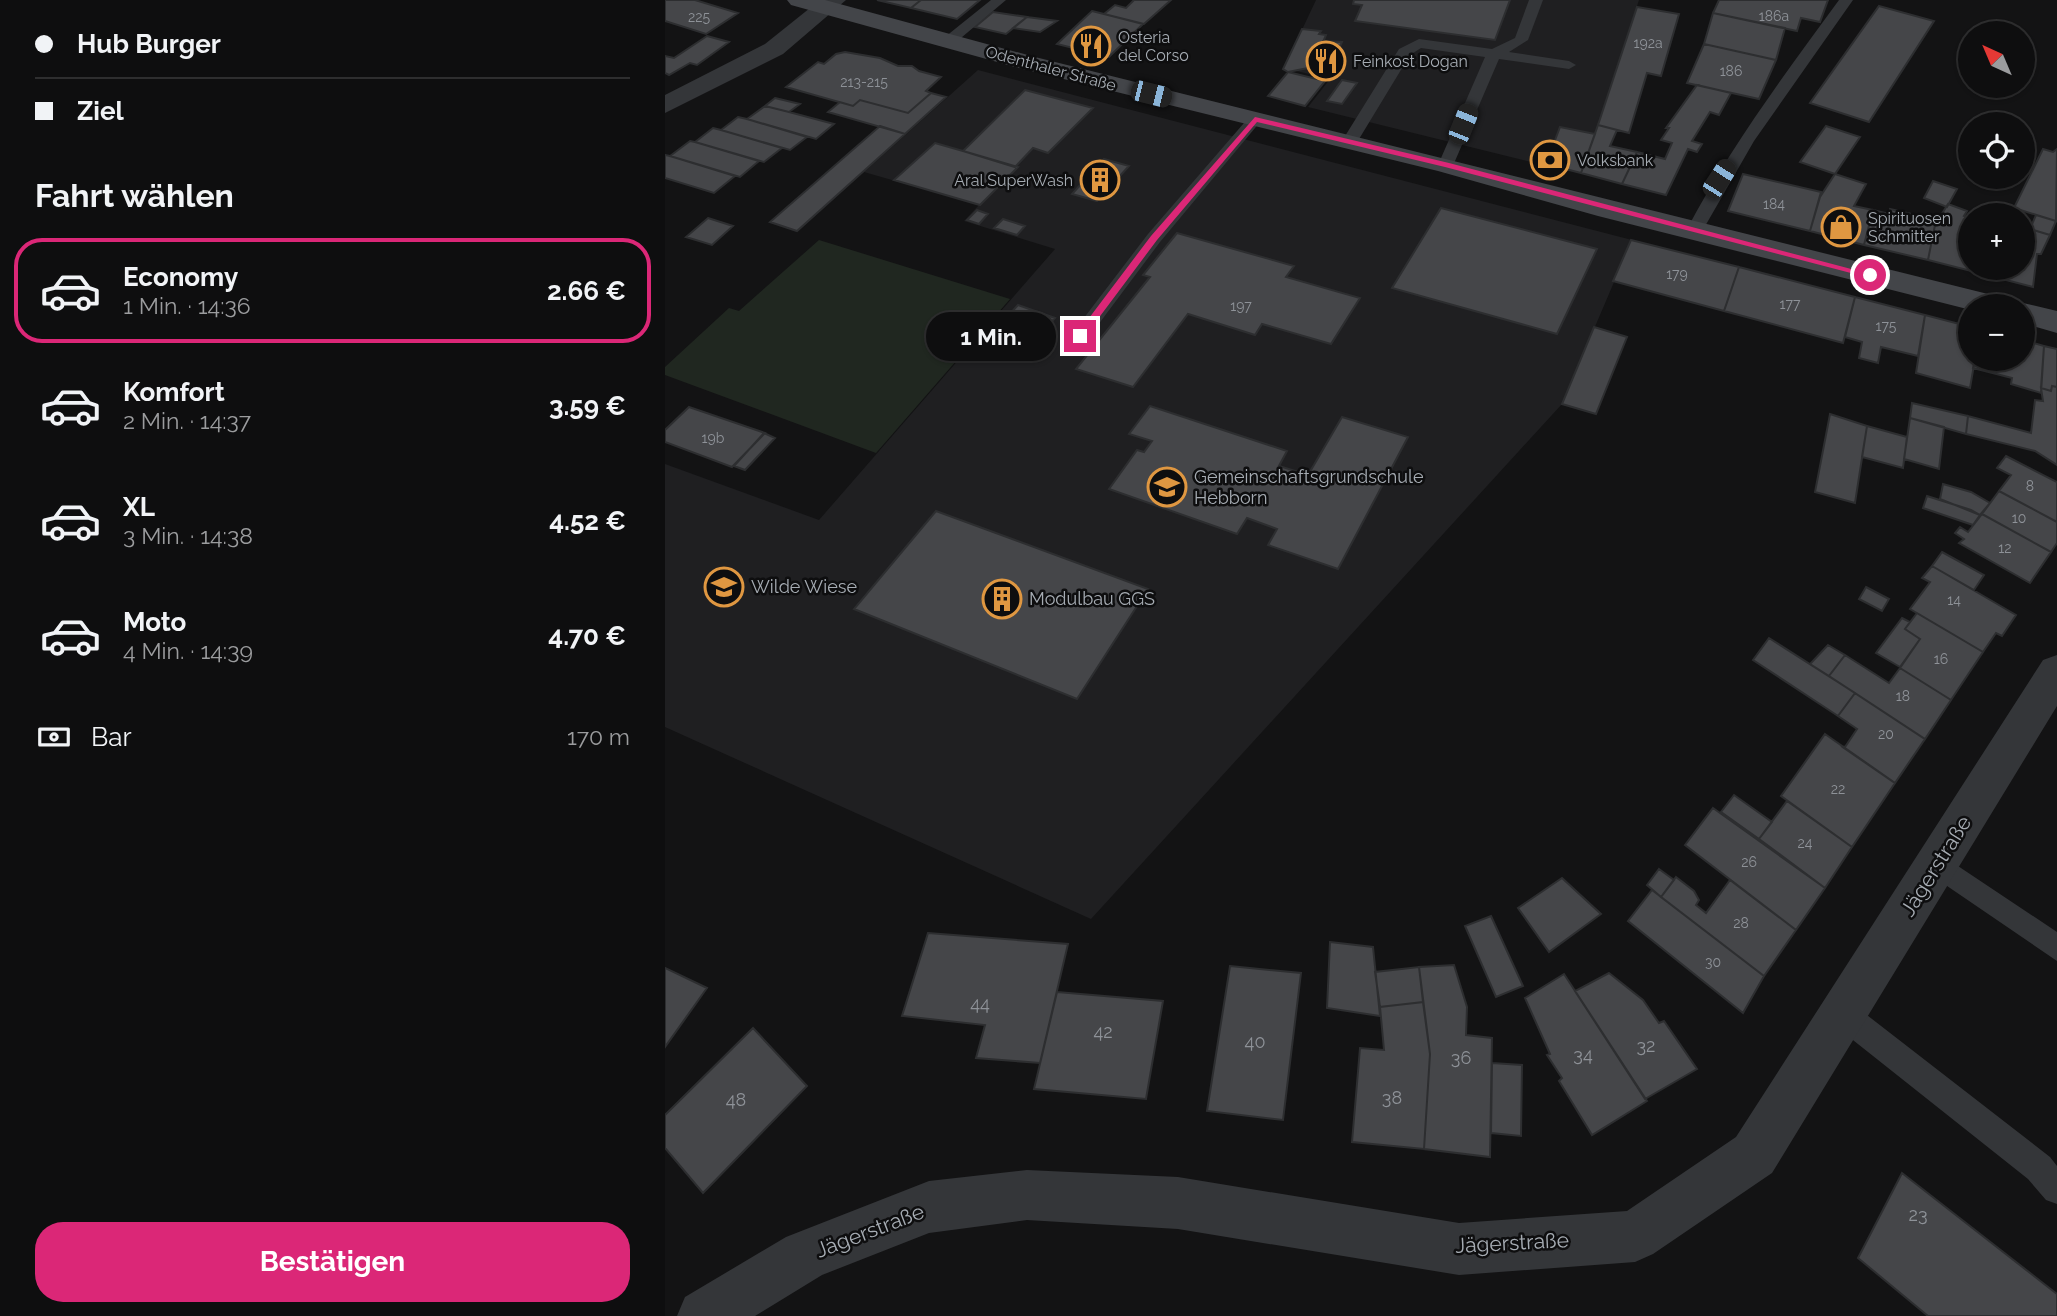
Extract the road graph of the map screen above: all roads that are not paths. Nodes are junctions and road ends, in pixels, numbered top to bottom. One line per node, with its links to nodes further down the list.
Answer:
1 (799, 0): 5 (main road, Odenthaler Straße)
2 (999, 0): 6 (lane)
3 (1537, 0): 7 (lane)
4 (1846, 0): 13 (lane)
5 (830, 3): 6 (main road, Odenthaler Straße); 9 (street)
6 (950, 40): 10 (main road, Odenthaler Straße)
7 (1494, 54): 8 (lane); 11 (lane); 12 (lane)
8 (1569, 65)
9 (665, 105)
10 (1255, 119): 11 (main road, Odenthaler Straße); 17 (lane)
11 (1350, 141): 12 (main road, Odenthaler Straße)
12 (1446, 165): 13 (main road, Odenthaler Straße)
13 (1694, 231): 14 (main road, Odenthaler Straße)
14 (1958, 297)
15 (2035, 316): 16 (main road)
16 (2057, 321)
17 (1080, 336)
18 (2057, 672): 19 (street, Jägerstraße)
19 (1937, 864): 20 (lane); 21 (street, Jägerstraße)
20 (2057, 948)
21 (1844, 1015): 22 (lane); 23 (street, Jägerstraße)
22 (2057, 1189)
23 (704, 1316)

